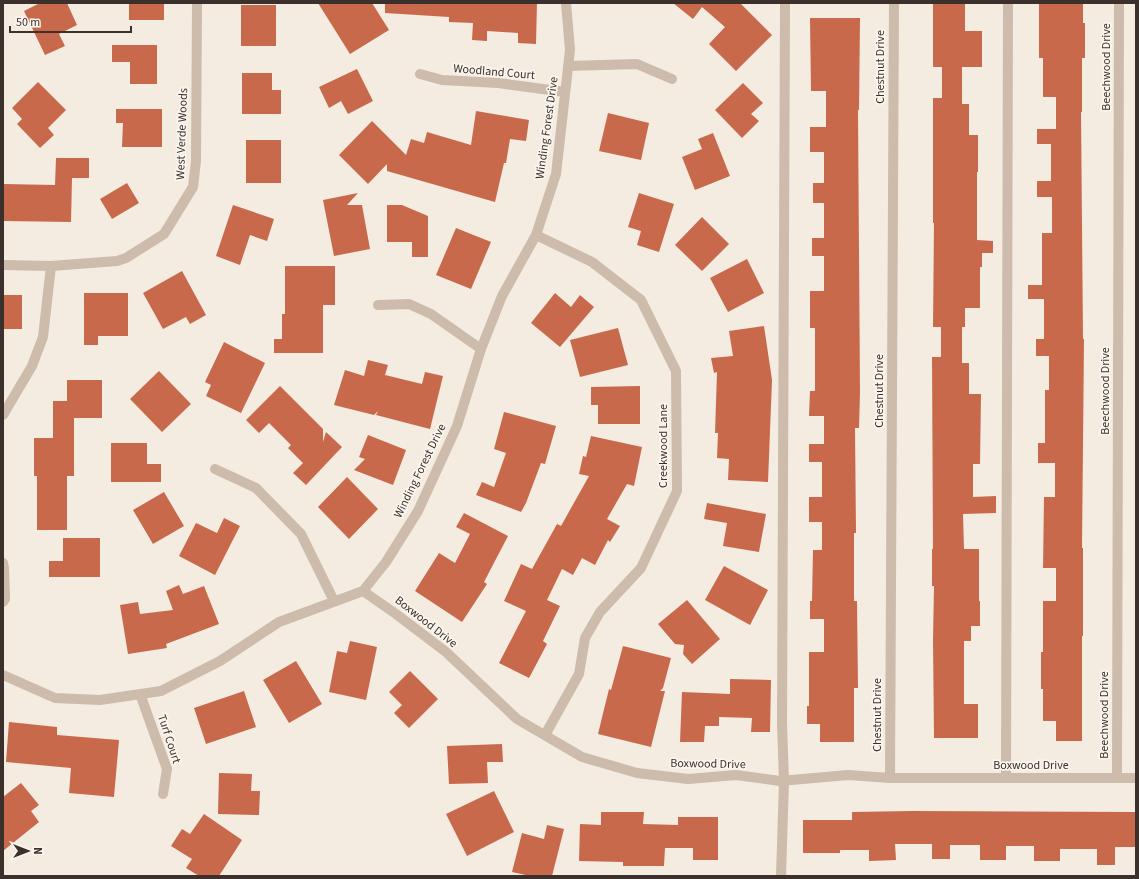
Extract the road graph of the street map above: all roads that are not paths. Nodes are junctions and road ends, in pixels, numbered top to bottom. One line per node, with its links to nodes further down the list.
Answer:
1 (197, 3): 13 (street, West Verde Woods)
2 (566, 3): 7 (street, Winding Forest Drive)
3 (785, 3): 29 (street)
4 (894, 3): 25 (street, Chestnut Drive)
5 (1008, 3): 26 (street)
6 (1119, 3): 27 (street, Beechwood Drive)
7 (568, 66): 9 (street); 10 (street, Winding Forest Drive)
8 (420, 74): 10 (street, Woodland Court)
9 (672, 79)
10 (565, 92): 11 (street, Winding Forest Drive)
11 (536, 235): 15 (street, Winding Forest Drive); 24 (street, Creekwood Lane)
12 (3, 264): 13 (street, West Verde Woods)
13 (51, 266): 16 (street)
14 (378, 305): 15 (street)
15 (481, 348): 19 (street, Winding Forest Drive)
16 (3, 415)
17 (215, 469): 21 (street)
18 (3, 563): 20 (street)
19 (363, 591): 21 (street); 24 (street, Boxwood Drive)
20 (3, 602)
21 (334, 602): 23 (street)
22 (3, 675): 23 (street)
23 (140, 694): 30 (street, Turf Court)
24 (544, 735): 29 (street, Boxwood Drive)
25 (890, 778): 26 (street, Boxwood Drive); 29 (street, Boxwood Drive)
26 (1006, 778): 27 (street, Boxwood Drive)
27 (1117, 778): 28 (street, Boxwood Drive)
28 (1136, 778)
29 (784, 781): 31 (street)
30 (163, 794)
31 (781, 876)

